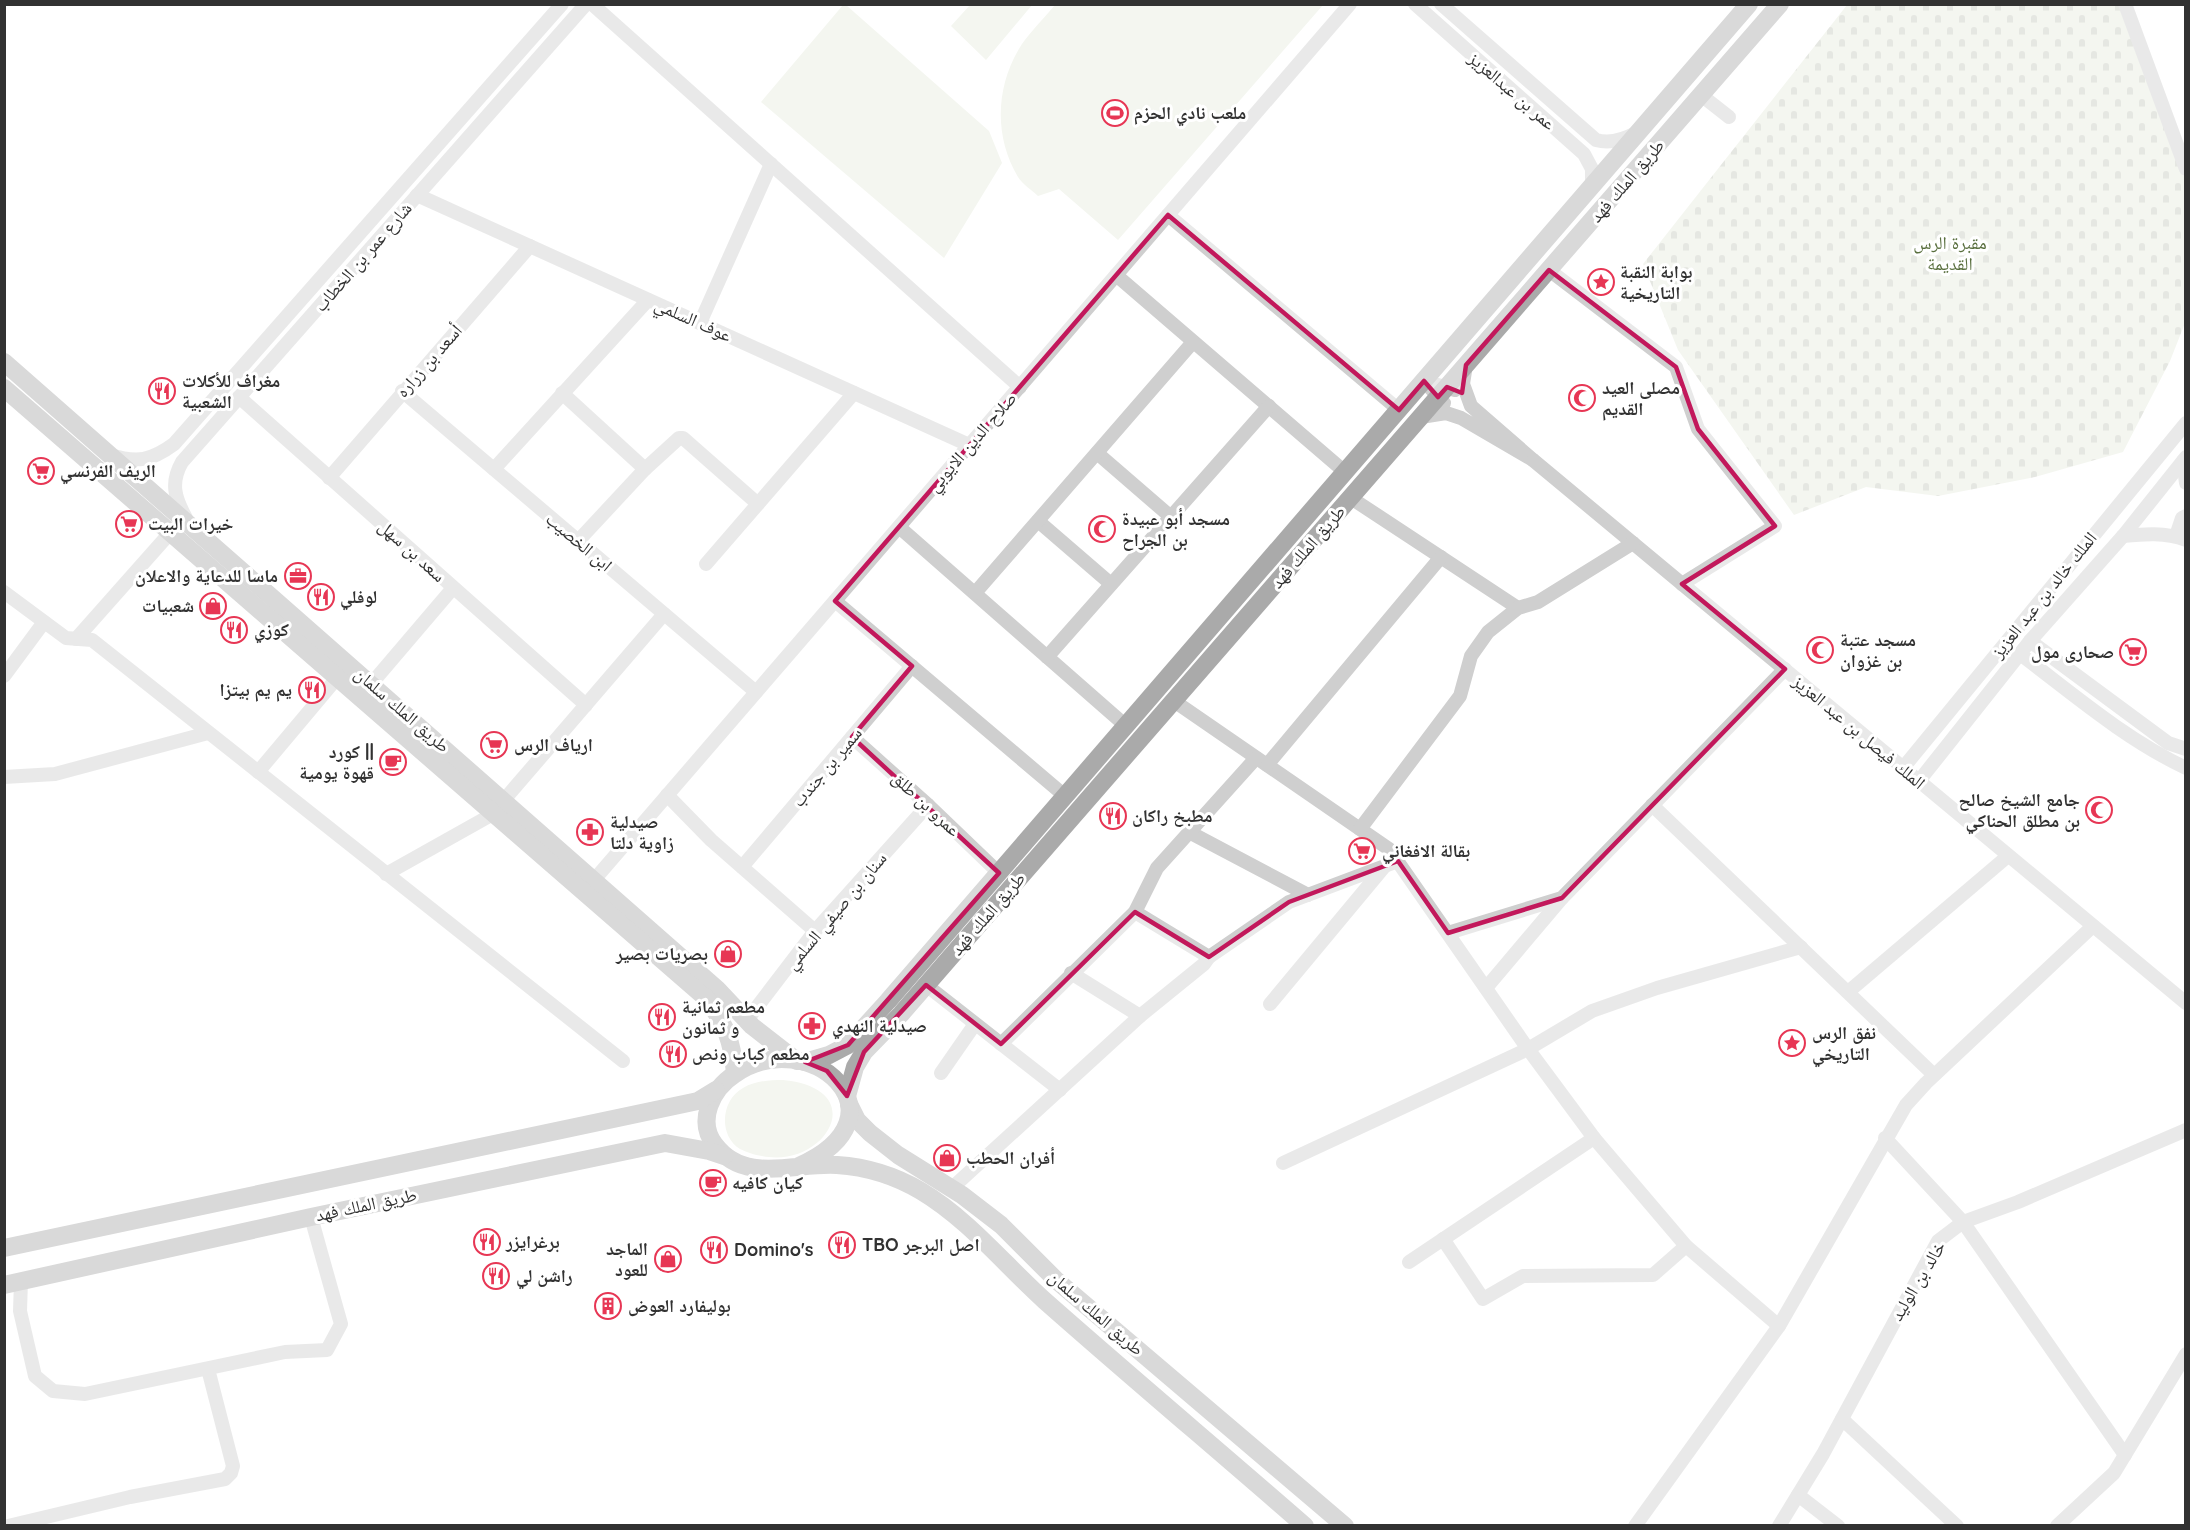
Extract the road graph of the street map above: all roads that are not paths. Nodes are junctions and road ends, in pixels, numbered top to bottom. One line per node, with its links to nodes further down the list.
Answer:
1 (562, 4): 42 (street, شارع عمر بن الخطاب)
2 (586, 4): 16 (street, شارع عمر بن الخطاب)
3 (592, 4): 13 (street)
4 (1350, 4): 17 (street, صلاح الدين الايوبي)
5 (1415, 4): 15 (street, عمر بن عبدالعزيز)
6 (1441, 4): 12 (street, عمر بن عبدالعزيز)
7 (1749, 4): 12 (main road, طريق الملك فهد)
8 (1780, 4): 10 (main road, طريق الملك فهد)
9 (2125, 4): 14 (street)
10 (1701, 95): 11 (street); 19 (main road, طريق الملك فهد)
11 (1729, 117)
12 (1641, 130): 15 (main road, طريق الملك فهد)
13 (771, 164): 22 (street); 27 (street)
14 (2186, 169)
15 (1592, 187): 26 (main road, طريق الملك فهد)
16 (417, 195): 18 (street, عوف السلمي); 34 (street, شارع عمر بن الخطاب)
17 (1168, 215): 20 (street, صلاح الدين الايوبي); 36 (street)
18 (530, 246): 21 (street, عوف السلمي); 29 (street, أسعد بن زراره)
19 (1549, 270): 25 (main road, طريق الملك فهد); 64 (street)
20 (1116, 275): 23 (street); 27 (street, صلاح الدين الايوبي)
21 (648, 300): 22 (street, عوف السلمي); 31 (street)
22 (700, 323): 32 (street, عوف السلمي)
23 (1193, 342): 35 (street); 41 (street)
24 (4, 362): 42 (main road, طريق الملك سلمان)
25 (1466, 365): 30 (main road, طريق الملك فهد); 33 (street)
26 (1424, 381): 30 (street); 36 (main road, طريق الملك فهد)
27 (1020, 387): 40 (street, صلاح الدين الايوبي)
28 (4, 388): 57 (main road, طريق الملك سلمان)
29 (402, 391): 45 (street, ابن الخصيب); 48 (street, أسعد بن زراره)
30 (1442, 392): 33 (street); 37 (main road, طريق الملك فهد); 38 (street)
31 (562, 393): 45 (street); 46 (street)
32 (854, 393): 40 (street, عوف السلمي); 51 (street)
33 (1465, 394): 44 (street)
34 (239, 398): 48 (street, سعد بن سهل); 54 (street, شارع عمر بن الخطاب)
35 (1269, 406): 47 (street); 53 (street)
36 (1399, 410): 47 (main road, طريق الملك فهد)
37 (1421, 417): 38 (street); 50 (main road, طريق الملك فهد)
38 (1461, 418): 44 (street)
39 (2186, 423): 90 (street, الملك خالد بن عبد العزيز)
40 (969, 445): 56 (street, صلاح الدين الايوبي)
41 (1097, 453): 53 (street); 55 (street)
42 (108, 454): 54 (main road, طريق الملك سلمان)
43 (2184, 459): 49 (street); 58 (street, الملك خالد بن عبد العزيز)
44 (1533, 460): 61 (street, الملك فيصل بن عبد العزيز)
45 (494, 469): 60 (street, ابن الخصيب)
46 (645, 469): 51 (street); 60 (street)
47 (1346, 472): 85 (main road, طريق الملك فهد)
48 (329, 477): 66 (street, سعد بن سهل)
49 (2186, 483)
50 (1351, 498): 62 (street); 83 (main road, طريق الملك فهد)
51 (758, 504): 63 (street)
52 (2186, 516): 59 (street)
53 (1171, 517): 65 (street)
54 (187, 520): 81 (main road, طريق الملك سلمان)
55 (1038, 521): 65 (street); 68 (street)
56 (899, 527): 68 (street); 69 (street, صلاح الدين الايوبي)
57 (170, 533): 73 (street); 80 (main road, طريق الملك سلمان)
58 (2123, 536): 59 (street); 74 (street, الملك خالد بن عبد العزيز)
59 (2181, 538)
60 (578, 541): 71 (street, ابن الخصيب)
61 (1633, 543): 64 (street, الملك فيصل بن عبد العزيز); 70 (street)
62 (1441, 557): 70 (street); 89 (street)
63 (706, 564)
64 (1682, 584): 78 (street, الملك فيصل بن عبد العزيز)
65 (1111, 585): 76 (street)
66 (453, 588): 81 (street); 84 (street, سعد بن سهل)
67 (4, 592): 72 (street)
68 (975, 593): 76 (street)
69 (835, 601): 77 (street); 82 (street, صلاح الدين الايوبي)
70 (1518, 608): 100 (street)
71 (664, 614): 82 (street, ابن الخصيب); 84 (street)
72 (44, 622): 73 (street); 79 (street)
73 (76, 639): 86 (street)
74 (2030, 641): 75 (street, الملك خالد بن عبد العزيز); 88 (street)
75 (2020, 654): 91 (street); 94 (street, الملك خالد بن عبد العزيز)
76 (1047, 657): 85 (street)
77 (912, 666): 87 (street, سمير بن جندب); 96 (street)
78 (1785, 669): 90 (street, الملك فيصل بن عبد العزيز); 98 (street)
79 (4, 676)
80 (337, 678): 92 (street); 99 (main road, طريق الملك سلمان)
81 (372, 683): 99 (main road, طريق الملك سلمان)
82 (756, 692): 95 (street, صلاح الدين الايوبي)
83 (1174, 701): 89 (street); 117 (main road, طريق الملك فهد)
84 (586, 705): 99 (street)
85 (1126, 726): 96 (main road, طريق الملك فهد)
86 (208, 733): 92 (street); 93 (street)
87 (852, 737): 97 (street, عمرو بن طلق); 104 (street, سمير بن جندب)
88 (2186, 748)
89 (1262, 761): 100 (street); 101 (street)
90 (1903, 768): 94 (street, الملك فيصل بن عبد العزيز)
91 (2186, 768)
92 (258, 772): 106 (street)
93 (8, 775)
94 (1919, 781): 102 (street, الملك فيصل بن عبد العزيز)
95 (667, 795): 104 (street); 107 (street, صلاح الدين الايوبي)
96 (1065, 796): 105 (main road, طريق الملك فهد)
97 (928, 805): 105 (street, عمرو بن طلق); 112 (street, سنان بن صيفي السلمي)
98 (1652, 806): 109 (street); 114 (street)
99 (499, 807): 106 (street); 107 (main road, طريق الملك سلمان); 130 (main road, طريق الملك سلمان)
100 (1360, 829): 103 (street)
101 (1190, 832): 108 (street); 110 (street)
102 (2008, 856): 111 (street, الملك فيصل بن عبد العزيز); 119 (street)
103 (1391, 864): 108 (street); 113 (street); 121 (street)
104 (742, 867): 112 (street)
105 (999, 873): 128 (main road, طريق الملك فهد)
106 (386, 874): 127 (street)
107 (594, 880): 123 (main road, طريق الملك سلمان)
108 (1308, 895): 115 (street)
109 (1562, 898): 113 (street); 118 (street)
110 (1135, 912): 115 (street); 116 (street)
111 (2093, 926): 120 (street, الملك فيصل بن عبد العزيز); 131 (street)
112 (815, 931): 123 (street, سنان بن صيفي السلمي)
113 (1448, 933): 118 (street)
114 (1801, 947): 119 (street); 126 (street)
115 (1209, 957): 122 (street)
116 (1071, 973): 122 (street); 125 (street)
117 (926, 986): 124 (street); 134 (main road, طريق الملك فهد)
118 (1486, 988): 126 (street)
119 (1848, 992): 131 (street)
120 (2186, 1003)
121 (1270, 1004)
122 (1140, 1016): 133 (street)
123 (747, 1020): 128 (main road, طريق الملك سلمان)
124 (975, 1024): 125 (street); 129 (street)
125 (1001, 1044): 133 (street)
126 (1528, 1049): 136 (street); 139 (street)
127 (623, 1061)
128 (801, 1062): 130 (main road); 134 (main road)
129 (941, 1072)
130 (735, 1073): 132 (main road)
131 (1934, 1075): 137 (street)
132 (718, 1089): 138 (main road); 146 (main road, طريق الملك فهد)
133 (1060, 1090): 141 (street)
134 (848, 1100): 140 (main road); 141 (main road, طريق الملك سلمان)
135 (2186, 1130): 143 (street, خالد بن الوليد)
136 (1594, 1138): 144 (street); 145 (street)
137 (1885, 1138): 143 (street); 149 (street)
138 (729, 1158): 140 (main road); 142 (main road, طريق الملك فهد)
139 (1283, 1163)
140 (799, 1166): 156 (main road, طريق الملك سلمان)
141 (952, 1188): 157 (main road, طريق الملك سلمان)
142 (311, 1217): 148 (main road, طريق الملك فهد); 151 (street)
143 (1963, 1222): 152 (street, خالد بن الوليد); 153 (street)
144 (1443, 1239): 145 (street); 147 (street)
145 (1686, 1246): 149 (street)
146 (4, 1248)
147 (1409, 1262)
148 (13, 1283): 151 (street)
149 (1779, 1326): 158 (street)
150 (2186, 1354): 153 (street)
151 (208, 1369): 155 (street)
152 (1842, 1419): 154 (street, خالد بن الوليد); 161 (street)
153 (2125, 1455): 162 (street)
154 (1798, 1495): 159 (street, خالد بن الوليد); 160 (street)
155 (8, 1526)
156 (1305, 1526)
157 (1345, 1526)
158 (1635, 1526)
159 (1779, 1526)
160 (1838, 1526)
161 (1957, 1526)
162 (2057, 1526)

